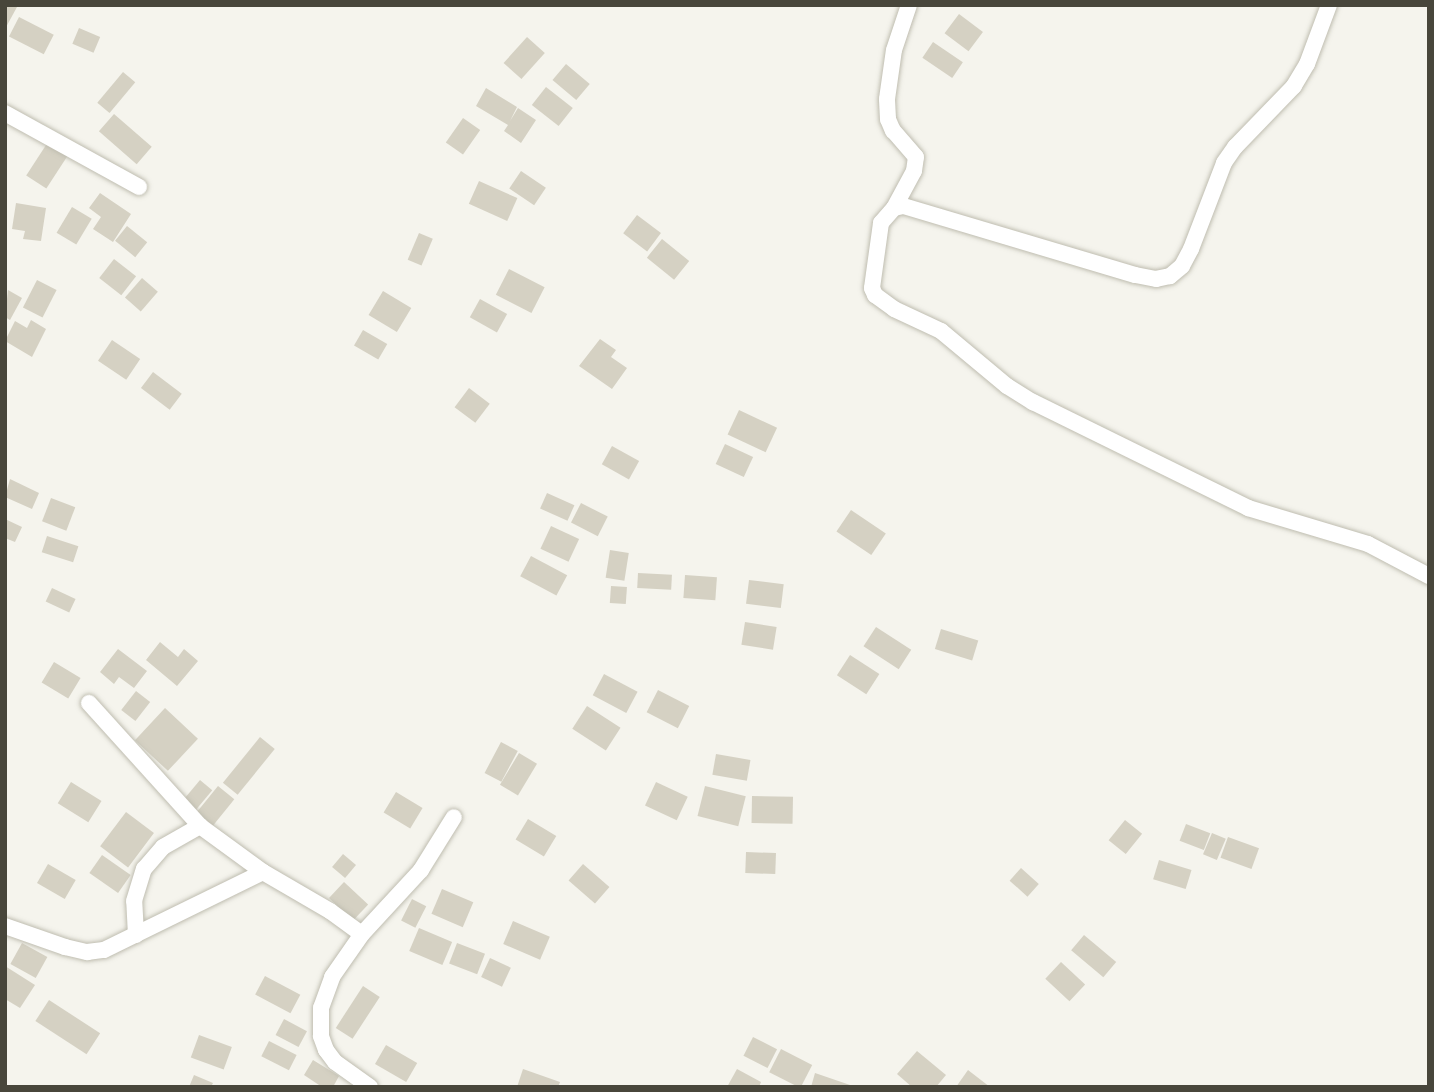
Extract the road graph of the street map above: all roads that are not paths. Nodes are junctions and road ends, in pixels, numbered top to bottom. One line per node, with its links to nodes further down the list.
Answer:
1 (909, 5): 5 (street)
2 (1329, 5): 5 (street)
3 (5, 113): 4 (street)
4 (139, 187)
5 (894, 208): 6 (street)
6 (1429, 576)
7 (89, 703): 9 (street)
8 (454, 817): 13 (street)
9 (200, 826): 10 (street); 12 (street)
10 (262, 872): 12 (street); 13 (street)
11 (5, 926): 12 (street)
12 (135, 934)
13 (362, 934): 14 (street)
14 (370, 1087)

